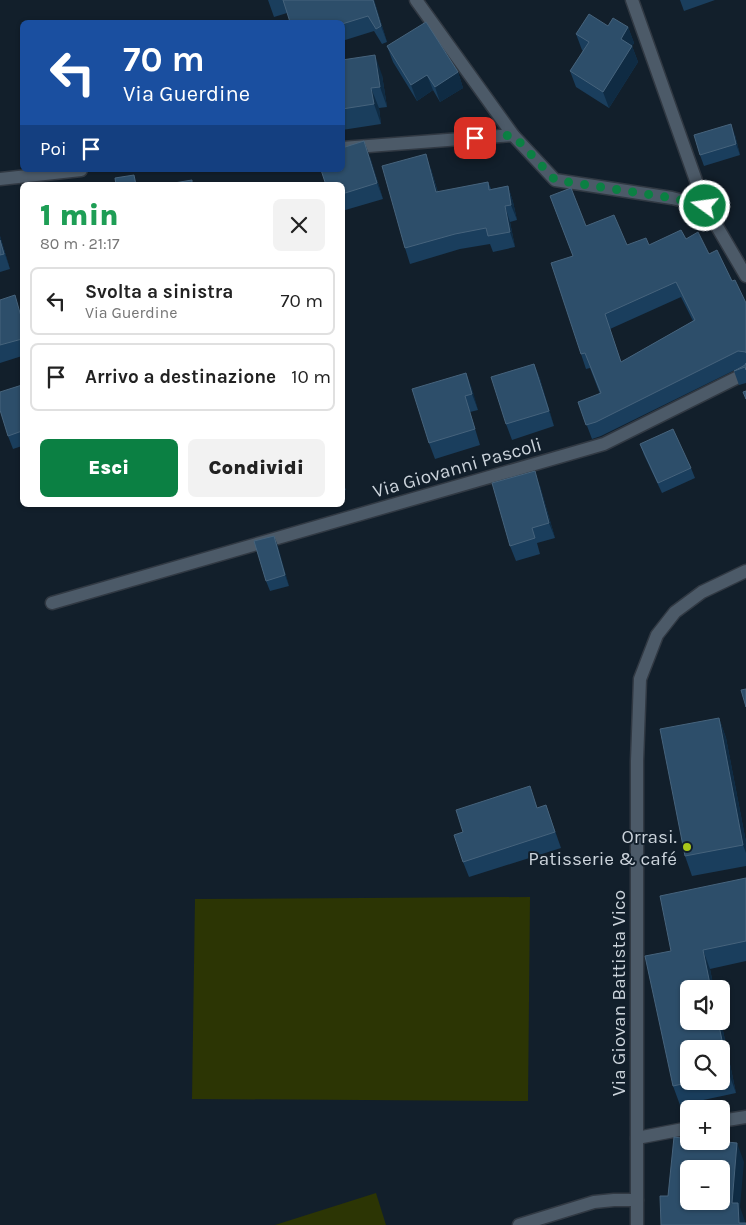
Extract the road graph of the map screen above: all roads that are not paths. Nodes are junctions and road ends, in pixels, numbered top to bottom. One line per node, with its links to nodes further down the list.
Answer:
1 (416, 0): 3 (street)
2 (632, 0): 7 (street)
3 (513, 135): 4 (street); 7 (street)
4 (345, 148)
5 (63, 172): 6 (street)
6 (0, 179)
7 (705, 206): 8 (street)
8 (746, 276)
9 (746, 373): 11 (street, Via Giovanni Pascoli)
10 (746, 572): 15 (street, Via Giovan Battista Vico)
11 (52, 603)
12 (746, 1117): 13 (street)
13 (730, 1120)
14 (680, 1130): 15 (street)
15 (637, 1138): 16 (street, Via Giovan Battista Vico)
16 (637, 1200): 17 (street); 18 (street, Via Giovan Battista Vico)
17 (519, 1225)
18 (637, 1225)

